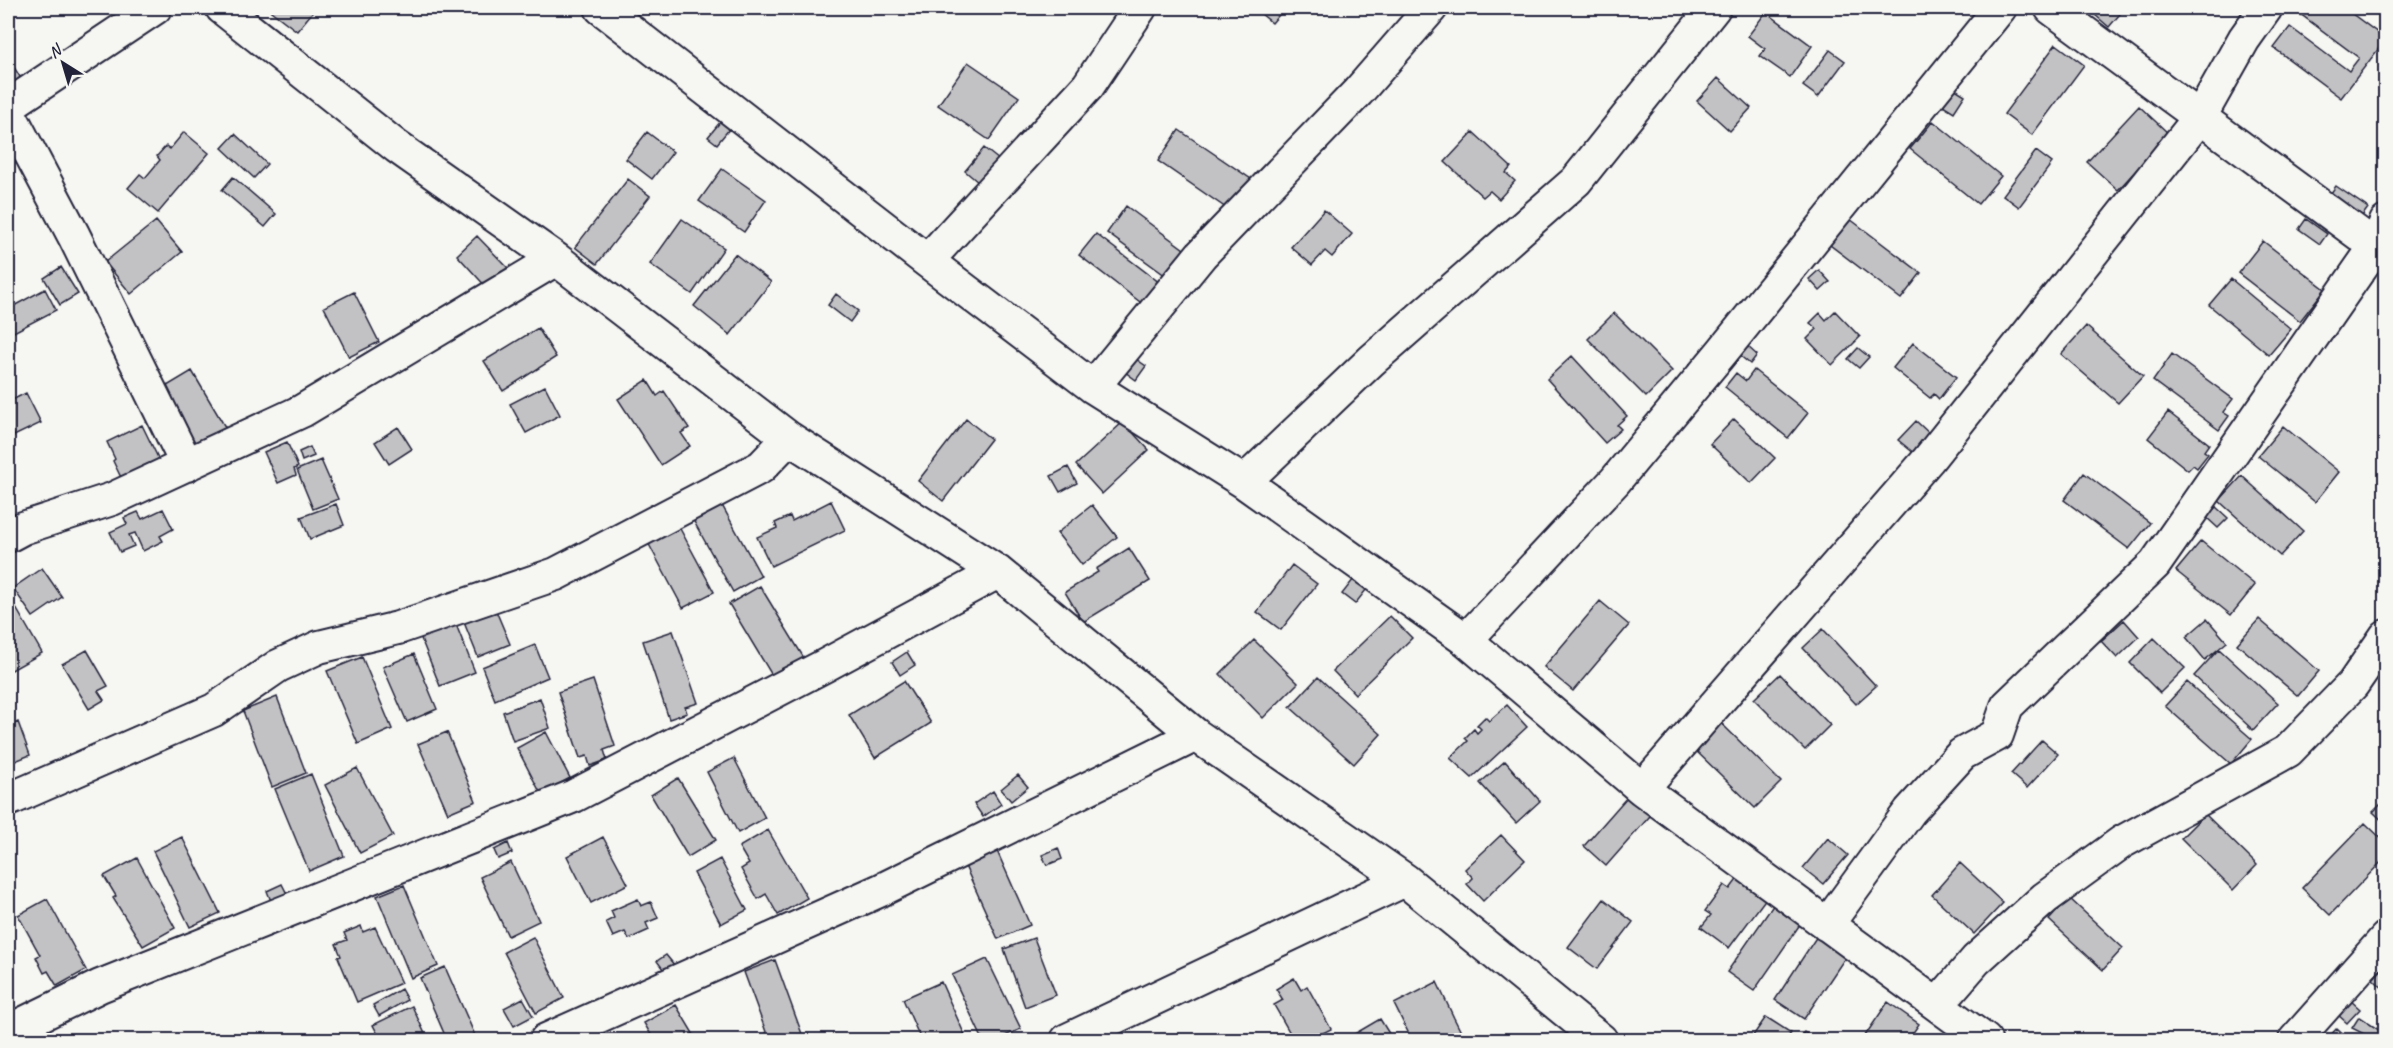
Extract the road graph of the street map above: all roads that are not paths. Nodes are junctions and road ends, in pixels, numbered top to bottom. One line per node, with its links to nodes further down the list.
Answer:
1 (155, 8): 10 (street)
2 (222, 8): 15 (street)
3 (602, 8): 14 (street)
4 (1140, 8): 14 (street)
5 (1431, 8): 16 (street)
6 (1714, 8): 19 (street)
7 (2000, 8): 23 (street)
8 (2051, 8): 12 (street)
9 (2266, 8): 12 (street)
10 (8, 106)
11 (8, 111): 18 (street)
12 (2200, 117): 13 (street); 25 (street)
13 (2382, 241): 28 (street)
14 (934, 254): 16 (street)
15 (556, 259): 17 (street); 18 (street)
16 (1098, 381): 19 (street)
17 (789, 438): 21 (street); 26 (street)
18 (187, 465): 20 (street)
19 (1244, 482): 23 (street)
20 (8, 536)
21 (998, 572): 24 (street); 31 (street)
22 (2385, 636): 30 (street)
23 (1467, 640): 25 (street)
24 (1196, 735): 27 (street); 33 (street)
25 (1642, 789): 28 (street)
26 (8, 800)
27 (1405, 880): 32 (street); 34 (street)
28 (1827, 925): 30 (street)
29 (2385, 938): 36 (street)
30 (1937, 1005): 35 (street)
31 (8, 1031)
32 (1597, 1040)
33 (546, 1041)
34 (1067, 1041)
35 (1985, 1041)
36 (2295, 1041)

